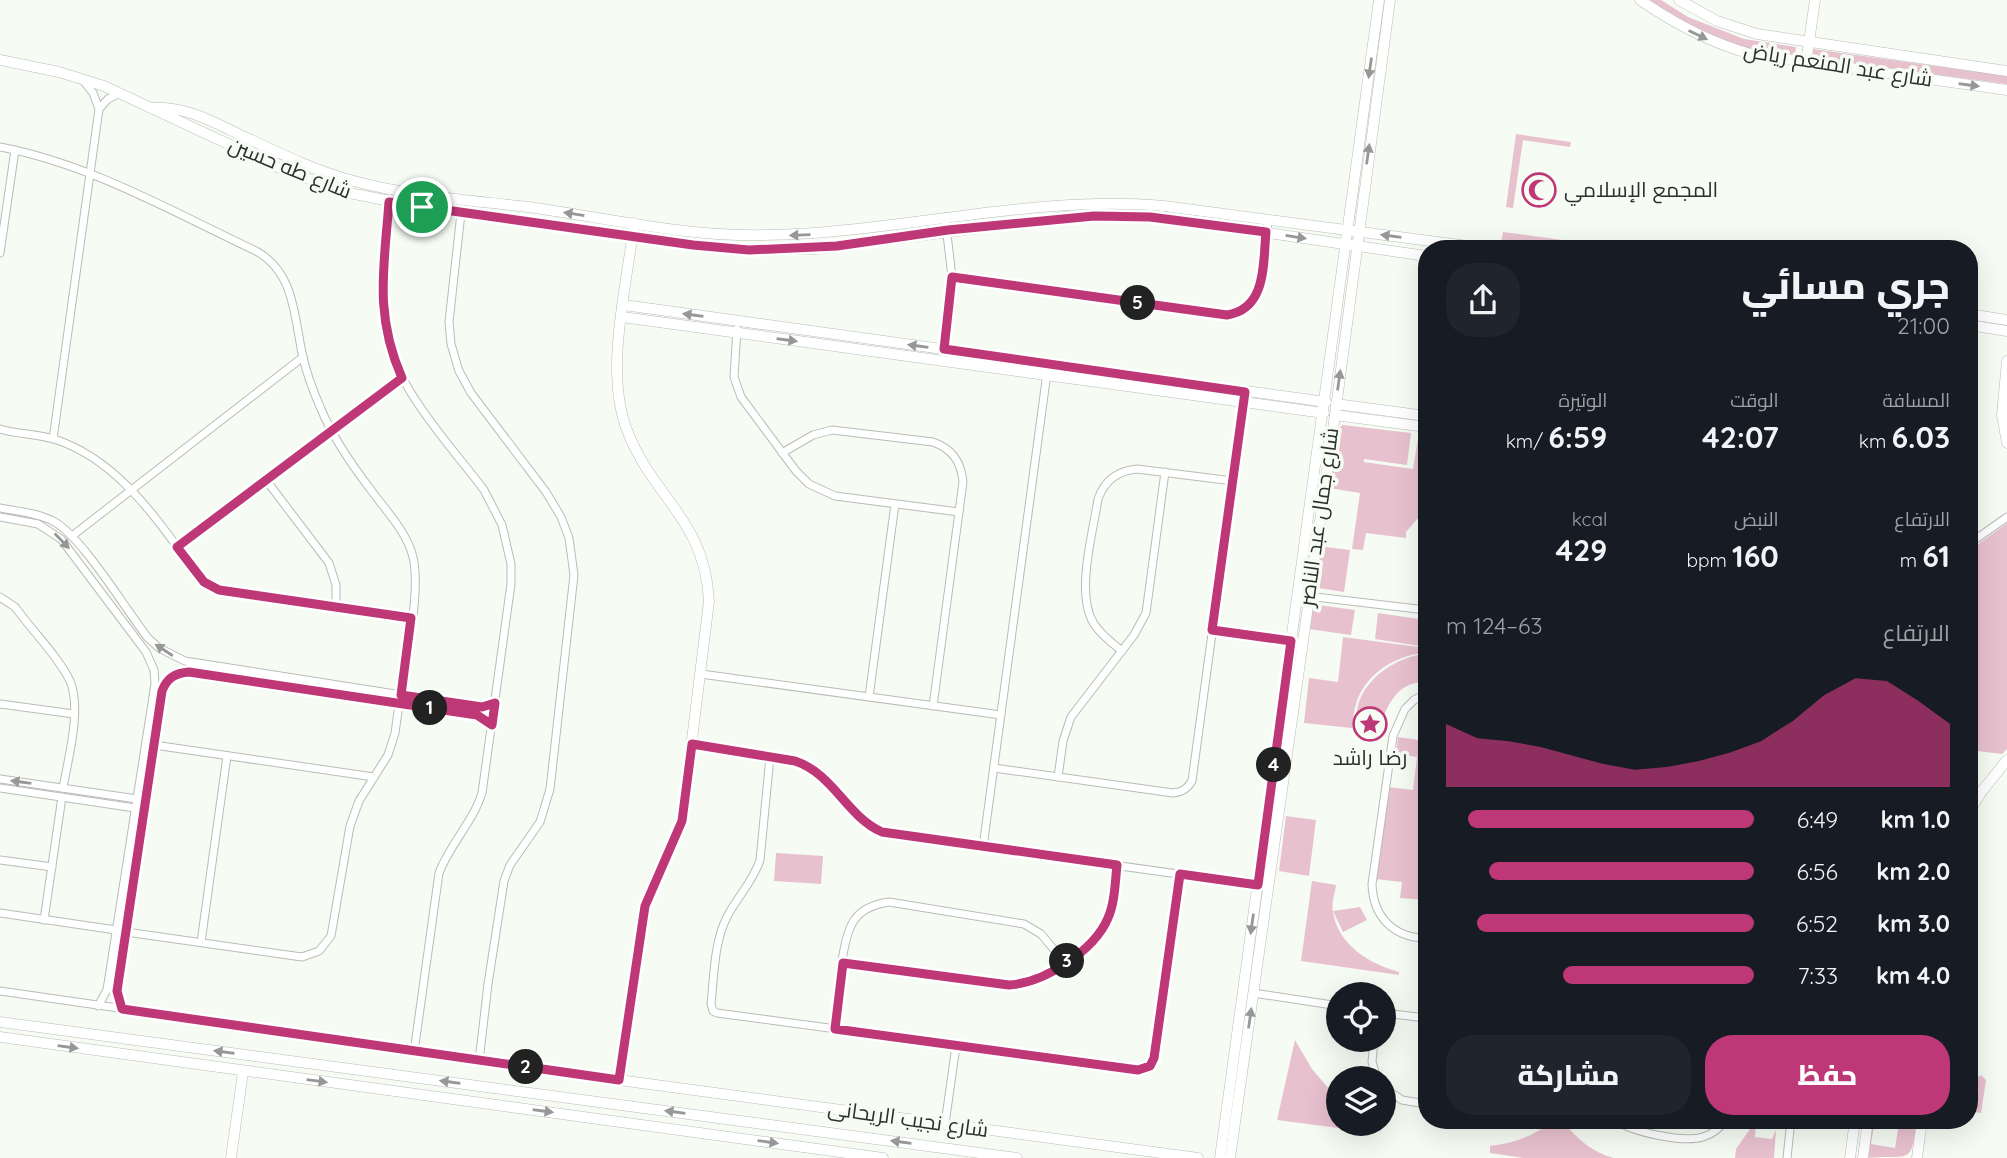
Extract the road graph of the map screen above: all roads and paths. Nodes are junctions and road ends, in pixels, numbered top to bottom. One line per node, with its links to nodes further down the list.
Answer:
1 (1379, 0): 19 (main road, شارع جمال عبد الناصر, one-way to 19)
2 (1390, 0): 19 (main road, شارع جمال عبد الناصر, one-way to 2)
3 (1640, 0): 8 (main road, شارع عبد المنعم رياض, one-way to 8)
4 (1679, 0): 6 (main road, شارع عبد المنعم رياض)
5 (1815, 0): 6 (main road)
6 (1808, 42): 8 (main road); 9 (main road, شارع عبد المنعم رياض)
7 (0, 60): 10 (main road, شارع طه حسين)
8 (1806, 63): 11 (main road, شارع عبد المنعم رياض, one-way to 11)
9 (2007, 71)
10 (82, 78): 12 (main road, شارع طه حسين); 14 (street)
11 (2007, 90)
12 (120, 93): 13 (main road, شارع طه حسين); 14 (street)
13 (151, 108): 18 (main road, شارع طه حسين); 23 (main road, شارع طه حسين, one-way to 13)
14 (99, 109): 17 (street)
15 (0, 147): 16 (street)
16 (15, 150): 17 (street); 30 (street)
17 (91, 174): 42 (street); 55 (street)
18 (389, 202): 20 (main road, شارع طه حسين); 46 (street)
19 (1357, 205): 25 (main road, شارع جمال عبد الناصر)
20 (461, 213): 27 (main road, شارع طه حسين); 130 (street)
21 (945, 217): 22 (main road, شارع طه حسين); 23 (main road, شارع طه حسين, one-way to 23); 24 (street)
22 (1268, 220): 25 (main road, شارع طه حسين); 26 (street)
23 (634, 223): 27 (main road)
24 (948, 230): 26 (main road, شارع طه حسين); 27 (main road, شارع طه حسين); 32 (street)
25 (1353, 231): 28 (main road, شارع طه حسين, one-way to 25); 29 (main road, شارع جمال عبد الناصر)
26 (1266, 232): 29 (main road, شارع طه حسين, one-way to 29); 32 (street)
27 (632, 237): 33 (main road)
28 (1422, 240)
29 (1352, 245): 31 (main road, شارع طه حسين); 49 (main road, شارع جمال عبد الناصر)
30 (0, 253)
31 (1418, 255)
32 (952, 277): 41 (street)
33 (624, 305): 35 (main road); 37 (main road, one-way to 33)
34 (1978, 315): 36 (main road)
35 (622, 317): 40 (main road); 79 (main road)
36 (2007, 320)
37 (737, 321): 40 (street); 41 (main road, one-way to 37)
38 (1978, 327): 39 (main road)
39 (2007, 331)
40 (736, 333): 45 (main road, one-way to 45); 57 (street)
41 (944, 349): 44 (main road)
42 (303, 357): 54 (street); 61 (street)
43 (2007, 361): 56 (main road)
44 (1049, 364): 45 (street); 47 (main road)
45 (1047, 376): 48 (main road); 87 (street)
46 (402, 378): 54 (street); 83 (street)
47 (1245, 392): 48 (street); 49 (main road)
48 (1243, 403): 50 (main road); 60 (street)
49 (1331, 403): 50 (main road, شارع جمال عبد الناصر); 51 (main road)
50 (1329, 414): 52 (main road); 67 (main road, شارع جمال عبد الناصر)
51 (1418, 415)
52 (1418, 426)
53 (0, 429): 55 (street)
54 (331, 431): 59 (street); 75 (street)
55 (53, 439): 61 (street)
56 (2007, 443)
57 (782, 453): 62 (street); 64 (street)
58 (1165, 472): 60 (street); 78 (street); 78 (street)
59 (266, 480): 70 (street); 73 (street)
60 (1233, 481): 76 (street)
61 (131, 490): 68 (street); 70 (street)
62 (895, 503): 64 (street); 80 (street)
63 (0, 508): 68 (street)
64 (959, 512): 85 (street)
65 (0, 517): 102 (street, one-way to 102)
66 (2007, 517): 69 (street)
67 (1313, 523): 72 (main road, شارع جمال عبد الناصر); 77 (main road, شارع جمال عبد الناصر)
68 (72, 536): 82 (street, one-way to 68)
69 (1978, 538)
70 (177, 547): 73 (street)
71 (0, 597): 86 (street)
72 (1307, 597): 74 (street); 119 (main road, شارع جمال عبد الناصر)
73 (336, 607): 75 (street)
74 (1418, 609)
75 (411, 618): 82 (street)
76 (1212, 630): 77 (street); 96 (street)
77 (1291, 641): 109 (main road, شارع جمال عبد الناصر)
78 (1122, 651): 96 (street)
79 (701, 674): 80 (street); 89 (main road)
80 (869, 697): 85 (street)
81 (1418, 698): 114 (street)
82 (400, 699): 83 (street); 88 (street); 90 (street); 95 (street)
83 (495, 703): 88 (street)
84 (0, 704): 86 (street)
85 (933, 706): 87 (street)
86 (74, 713): 98 (street)
87 (1001, 715): 94 (street)
88 (492, 725): 129 (street)
89 (692, 744): 92 (street); 132 (main road)
90 (154, 745): 91 (street); 113 (street)
91 (228, 756): 95 (street); 115 (street)
92 (770, 757): 104 (street); 126 (street)
93 (2007, 760): 101 (main road)
94 (994, 768): 96 (street); 104 (street)
95 (374, 777): 115 (street)
96 (1058, 777)
97 (0, 779): 98 (street, one-way to 97)
98 (63, 788): 102 (street)
99 (0, 789): 100 (street)
100 (62, 797): 103 (street); 107 (street)
101 (1978, 797)
102 (137, 799): 103 (street)
103 (135, 808): 112 (street)
104 (983, 847): 106 (street)
105 (0, 860): 107 (street)
106 (1117, 865): 108 (street); 117 (street)
107 (52, 867): 111 (street)
108 (1180, 874): 109 (street); 128 (street)
109 (1258, 885): 135 (main road, شارع جمال عبد الناصر, one-way to 135)
110 (0, 913): 111 (street)
111 (44, 920): 112 (street)
112 (116, 930): 121 (street)
113 (126, 932): 115 (street); 122 (street)
114 (1418, 938)
115 (201, 942)
116 (843, 963): 117 (street); 117 (street); 126 (street)
117 (1065, 963)
118 (0, 991): 121 (street)
119 (1253, 993): 120 (street); 135 (main road, شارع جمال عبد الناصر, one-way to 119)
120 (1326, 1004)
121 (98, 1006): 122 (street)
122 (122, 1009): 129 (street)
123 (1396, 1014): 124 (street)
124 (1418, 1017)
125 (0, 1022): 145 (main road, one-way to 125)
126 (835, 1029): 128 (street)
127 (0, 1037): 131 (main road, one-way to 131)
128 (956, 1046): 136 (street)
129 (414, 1052): 130 (street)
130 (479, 1061): 132 (street)
131 (243, 1072): 143 (main road); 144 (main road, one-way to 144)
132 (619, 1080): 136 (main road, شارع نجيب الريحانى)
133 (1396, 1096): 134 (street)
134 (1418, 1103)
135 (1232, 1106): 147 (main road, شارع جمال عبد الناصر); 148 (main road, شارع جمال عبد الناصر)
136 (945, 1124): 146 (main road, شارع نجيب الريحانى)
137 (1631, 1129): 138 (street)
138 (1716, 1129)
139 (1790, 1129): 149 (street)
140 (1854, 1129): 150 (main road)
141 (1867, 1129): 151 (main road)
142 (1921, 1129): 152 (main road)
143 (231, 1158)
144 (883, 1158)
145 (1017, 1158)
146 (1198, 1158)
147 (1220, 1158)
148 (1230, 1158)
149 (1787, 1158)
150 (1850, 1158)
151 (1863, 1158)
152 (1917, 1158)

